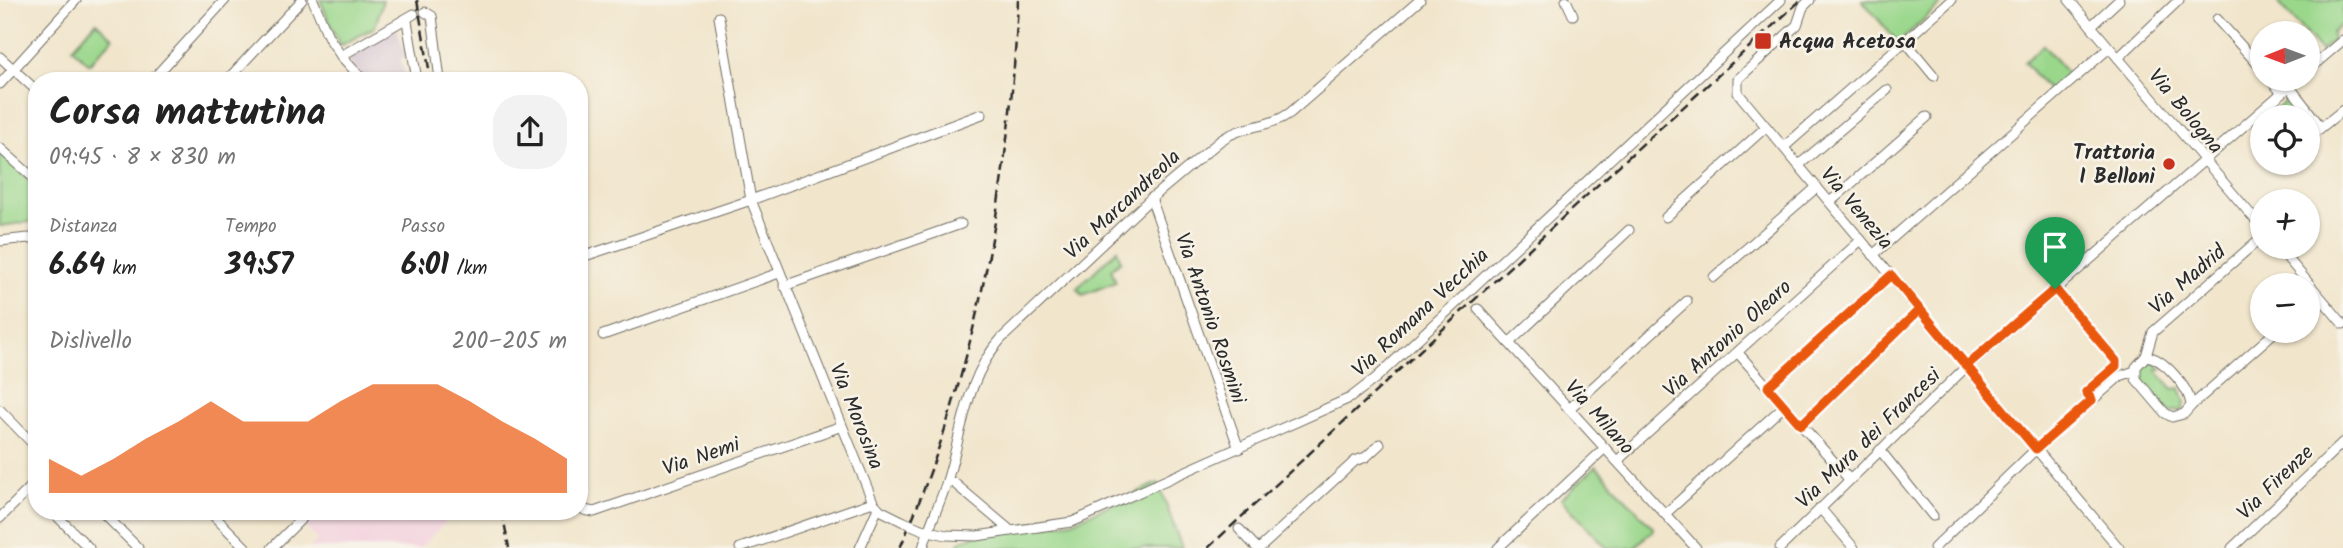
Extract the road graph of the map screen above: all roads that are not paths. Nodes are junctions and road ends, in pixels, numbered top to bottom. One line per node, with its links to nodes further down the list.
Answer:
1 (76, 0): 26 (street)
2 (225, 0): 27 (street)
3 (302, 0): 28 (street)
4 (313, 0): 21 (street)
5 (1420, 0): 49 (street, Via Marcandreola)
6 (1566, 0): 14 (street)
7 (1781, 0): 93 (street, Via Romana Vecchia)
8 (1810, 0): 41 (street, Via Venezia)
9 (1951, 0): 19 (street)
10 (2069, 0): 17 (street, Via Bologna)
11 (2119, 0): 17 (street)
12 (2179, 0): 24 (street)
13 (425, 12): 31 (street)
14 (1573, 15)
15 (719, 17): 50 (street, Via Morosina)
16 (2217, 19): 22 (street)
17 (2091, 26): 20 (street, Via Bologna)
18 (2343, 40): 25 (street)
19 (1905, 41): 32 (street); 43 (street)
20 (2109, 48): 24 (street, Via Bologna); 61 (street)
21 (341, 56): 29 (street); 30 (street)
22 (2250, 56)
23 (0, 57): 26 (street)
24 (2118, 58): 45 (street, Via Bologna)
25 (2320, 60)
26 (13, 69): 33 (street); 34 (street)
27 (159, 72)
28 (234, 72)
29 (356, 72)
30 (416, 72)
31 (439, 72)
32 (1934, 76)
33 (28, 83)
34 (0, 84)
35 (1887, 90): 46 (street)
36 (2285, 91): 45 (street, Via Mura dei Francesi)
37 (2287, 91): 42 (street)
38 (2343, 110): 42 (street)
39 (982, 114): 50 (street)
40 (1927, 117): 51 (street)
41 (1766, 127): 43 (street, Via Venezia); 53 (street)
42 (2321, 127)
43 (1784, 147): 46 (street, Via Venezia)
44 (0, 148): 47 (street)
45 (2204, 160): 52 (street, Via Bologna); 68 (street, Via Mura dei Francesi)
46 (1798, 165): 48 (street, Via Venezia)
47 (28, 173)
48 (1817, 187): 51 (street, Via Venezia); 66 (street)
49 (1151, 198): 93 (street, Via Antonio Rosmini); 98 (street, Via Marcandreola)
50 (751, 200): 60 (street); 63 (street, Via Morosina)
51 (1830, 202): 57 (street, Via Venezia)
52 (2250, 214)
53 (1666, 217)
54 (961, 224): 67 (street)
55 (1629, 230): 75 (street)
56 (28, 238): 58 (street)
57 (1861, 240): 61 (street, Via Venezia); 77 (street, Via Antonio Olearo)
58 (0, 241)
59 (2250, 247): 78 (street, Via Madrid)
60 (588, 255)
61 (1873, 255): 65 (street, Via Venezia)
62 (2288, 259): 64 (street)
63 (779, 273): 67 (street, Via Morosina); 74 (street)
64 (2300, 273)
65 (1891, 275): 72 (street, Via Venezia); 81 (street)
66 (1714, 277)
67 (784, 286): 88 (street, Via Morosina)
68 (2055, 289): 79 (street, Via Mura dei Francesi); 82 (street)
69 (2320, 297): 73 (street)
70 (1687, 301): 85 (street)
71 (1478, 309): 75 (street, Via Milano)
72 (1920, 309): 79 (street, Via Venezia); 87 (street)
73 (2343, 324)
74 (603, 335)
75 (1509, 343): 85 (street, Via Milano)
76 (2262, 343): 84 (street)
77 (1738, 353): 81 (street); 96 (street, Via Antonio Olearo)
78 (2146, 356): 80 (street, Via Madrid); 84 (street)
79 (1966, 366): 94 (street, Via Venezia); 95 (street, Via Mura dei Francesi)
80 (2135, 371): 82 (street); 84 (street)
81 (1768, 387): 83 (street)
82 (2092, 400): 94 (street)
83 (1784, 405): 87 (street); 104 (street)
84 (2191, 406)
85 (1569, 409): 92 (street, Via Milano)
86 (0, 410): 89 (street)
87 (1801, 425): 97 (street)
88 (842, 426): 100 (street, Via Morosina); 102 (street, Via Nemi)
89 (28, 438)
90 (2343, 442): 130 (street, Via Firenze)
91 (1380, 444): 123 (street)
92 (1605, 448): 96 (street, Via Milano); 124 (street)
93 (1239, 449): 113 (street, Via Romana Vecchia)
94 (2036, 449): 128 (street); 129 (street, Via Venezia)
95 (1880, 450): 97 (street, Via Mura dei Francesi); 105 (street)
96 (1617, 461): 104 (street, Via Milano)
97 (1849, 479): 101 (street, Via Mura dei Francesi)
98 (947, 481): 103 (street, Via Marcandreola); 113 (street)
99 (28, 496): 106 (street)
100 (876, 505): 112 (street, bridge); 120 (street); 121 (street)
101 (1820, 508): 115 (street, Via Mura dei Francesi); 127 (street)
102 (588, 511)
103 (938, 511): 112 (street, Via Marcandreola); 114 (street)
104 (1665, 514): 125 (street, Via Milano)
105 (1933, 516)
106 (0, 518)
107 (61, 520): 116 (street)
108 (110, 520): 117 (street)
109 (218, 520): 118 (street)
110 (300, 520): 119 (street)
111 (1239, 529): 123 (street)
112 (924, 530): 114 (street, Via Romana Vecchia); 122 (street, Via Marcandreola)
113 (1011, 531): 114 (street, Via Romana Vecchia)
114 (946, 535)
115 (1791, 544): 126 (street, Via Mura dei Francesi)
116 (89, 548)
117 (138, 548)
118 (246, 548)
119 (272, 548)
120 (740, 548)
121 (860, 548)
122 (923, 548)
123 (1258, 548)
124 (1498, 548)
125 (1696, 548)
126 (1780, 548)
127 (1854, 548)
128 (1934, 548)
129 (2119, 548)
130 (2232, 548)

